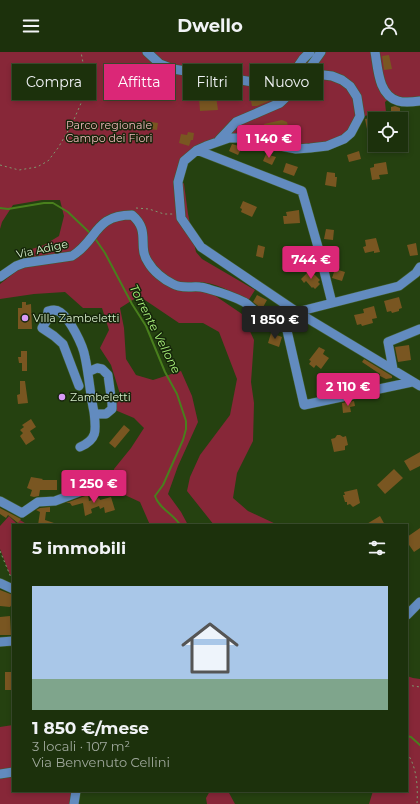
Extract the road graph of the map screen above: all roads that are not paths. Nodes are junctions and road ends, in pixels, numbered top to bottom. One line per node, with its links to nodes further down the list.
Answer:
1 (147, 52): 7 (street)
2 (310, 52): 5 (street)
3 (321, 52): 9 (street)
4 (376, 52): 8 (street)
5 (300, 64)
6 (323, 75): 9 (street, bridge)
7 (250, 82)
8 (420, 101)
9 (218, 141): 10 (street)
10 (197, 150): 13 (street); 14 (street)
11 (420, 267): 13 (street, Via Adige)
12 (0, 277): 15 (street, Via Adige)
13 (332, 303): 14 (street, Via Adige)
14 (297, 312): 15 (street, Via Adige); 17 (street)
15 (283, 313): 19 (street)
16 (420, 329): 17 (street)
17 (393, 370): 19 (street)
18 (88, 372): 20 (street); 21 (street); 21 (street)
19 (416, 384)
20 (79, 386)
21 (94, 412): 22 (street)
22 (80, 447)
23 (95, 486): 24 (street)
24 (0, 501)
25 (0, 583): 26 (street)
26 (12, 589)
27 (420, 602): 28 (street)
28 (408, 614)
29 (12, 641): 30 (street)
30 (0, 642)
31 (12, 772): 32 (street)
32 (0, 774)
33 (76, 792): 34 (street)
34 (74, 804)

